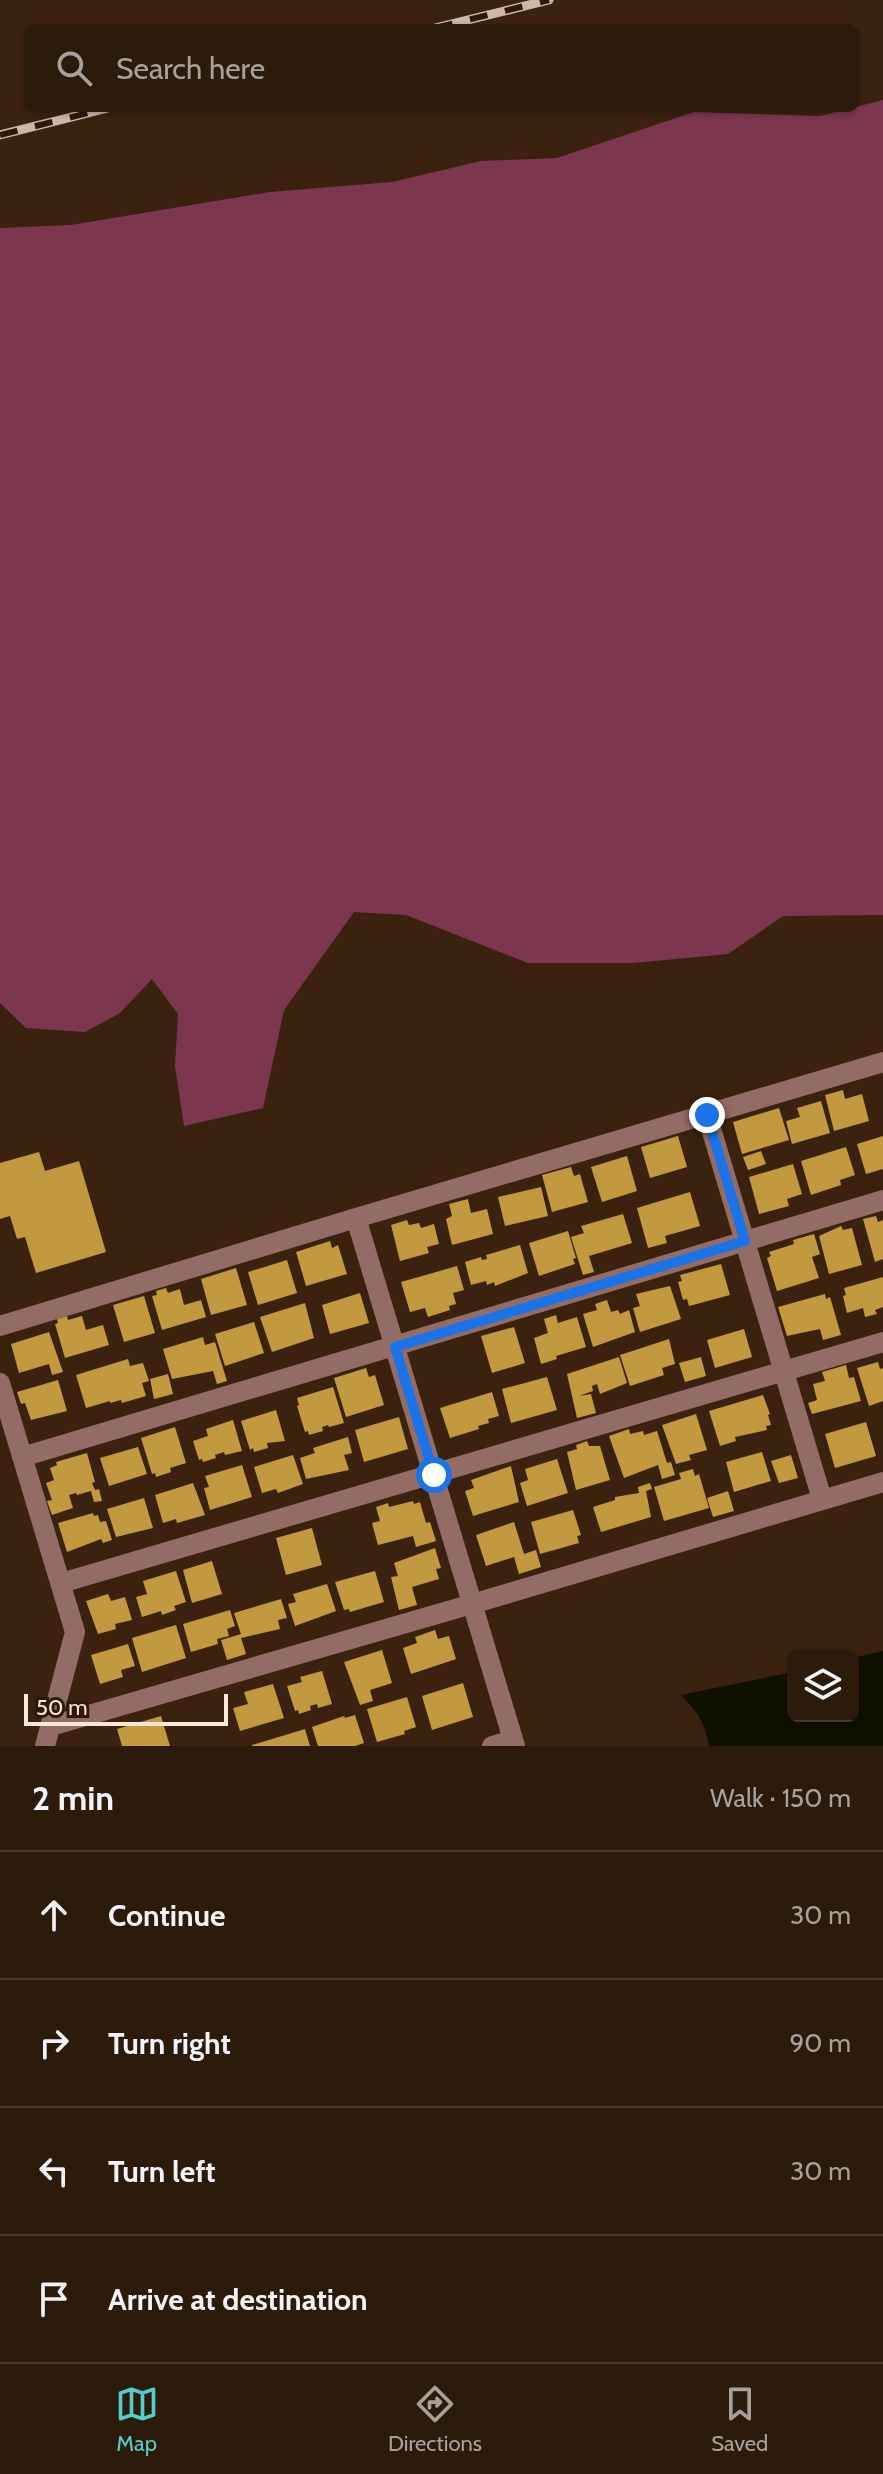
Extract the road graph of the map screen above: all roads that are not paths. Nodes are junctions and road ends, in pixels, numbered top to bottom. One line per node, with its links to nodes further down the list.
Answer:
1 (883, 1062): 2 (street)
2 (707, 1115): 4 (street); 5 (street)
3 (883, 1200): 5 (street)
4 (356, 1218): 6 (street); 8 (street)
5 (745, 1241): 8 (street); 9 (street)
6 (0, 1326)
7 (883, 1342): 9 (street)
8 (395, 1347): 11 (street); 12 (street)
9 (783, 1372): 12 (street); 14 (street)
10 (0, 1383): 11 (street)
11 (22, 1457): 15 (street)
12 (434, 1475): 15 (street); 16 (street)
13 (883, 1482): 14 (street)
14 (822, 1499): 16 (street)
15 (61, 1583): 17 (street)
16 (472, 1604): 17 (street); 18 (street)
17 (48, 1736)
18 (514, 1743): 19 (street)
19 (492, 1746)

